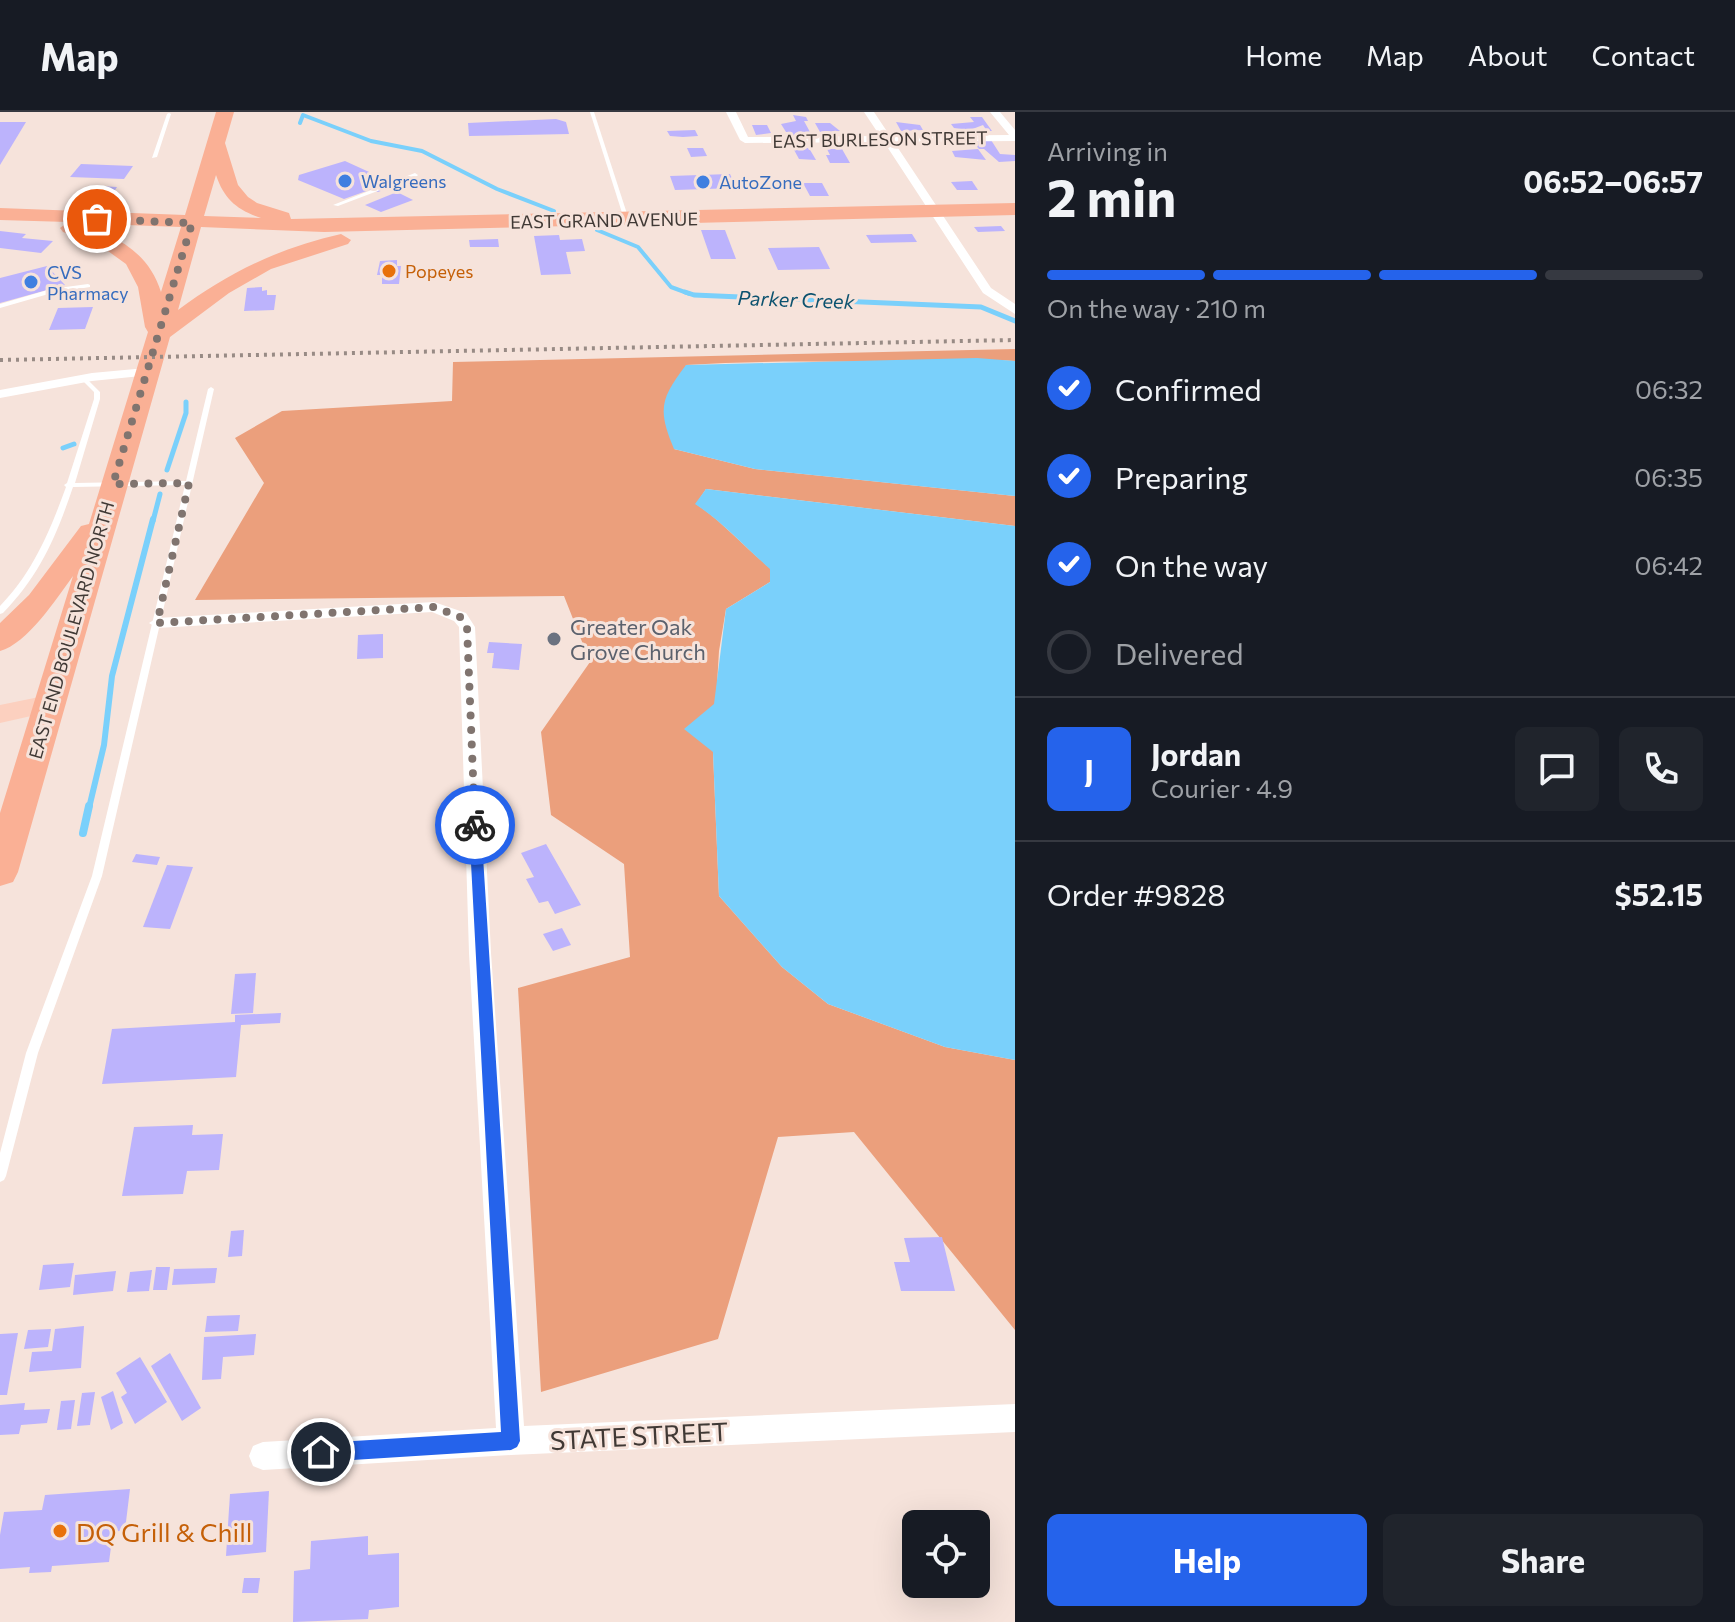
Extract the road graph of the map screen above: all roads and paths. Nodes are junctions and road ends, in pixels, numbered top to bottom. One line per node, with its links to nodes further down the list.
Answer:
1 (592, 112): 19 (lane)
2 (731, 112): 8 (street, EAST BURLESON STREET)
3 (869, 112): 8 (street)
4 (995, 112): 7 (street)
5 (169, 114): 10 (lane)
6 (224, 115): 9 (highway, EAST END BOULEVARD NORTH); 11 (highway)
7 (1015, 137): 8 (street, EAST BURLESON STREET)
8 (888, 140): 16 (street)
9 (216, 143): 20 (highway, EAST END BOULEVARD NORTH); 22 (highway)
10 (154, 157)
11 (187, 171)
12 (415, 175): 14 (lane)
13 (158, 202): 18 (highway)
14 (336, 205)
15 (1015, 209): 16 (highway, EAST GRAND AVENUE)
16 (935, 211): 19 (highway, EAST GRAND AVENUE); 25 (street)
17 (7, 214): 18 (highway); 26 (highway)
18 (65, 218): 20 (highway, EAST GRAND AVENUE)
19 (627, 219): 21 (highway, EAST GRAND AVENUE)
20 (192, 223): 22 (highway, EAST GRAND AVENUE); 26 (highway, EAST END BOULEVARD NORTH)
21 (431, 224): 22 (highway, EAST GRAND AVENUE); 26 (highway)
22 (359, 226)
23 (88, 286): 24 (lane)
24 (0, 306)
25 (1015, 310)
26 (157, 336): 27 (highway, EAST END BOULEVARD NORTH)
27 (146, 372): 28 (street); 32 (highway, EAST END BOULEVARD NORTH)
28 (86, 381): 30 (street); 33 (lane)
29 (211, 389): 31 (lane)
30 (0, 394)
31 (189, 483): 32 (lane); 36 (lane)
32 (113, 484): 33 (lane); 34 (highway, EAST END BOULEVARD NORTH)
33 (68, 485): 35 (lane)
34 (104, 514): 37 (highway); 38 (highway, EAST END BOULEVARD NORTH)
35 (0, 611)
36 (157, 623): 41 (lane); 43 (street)
37 (0, 641)
38 (49, 704): 39 (main road); 40 (highway, EAST END BOULEVARD NORTH)
39 (0, 714)
40 (0, 872)
41 (1, 1170)
42 (1015, 1418): 43 (street, STATE STREET)
43 (511, 1441): 44 (street, STATE STREET)
44 (263, 1456)

